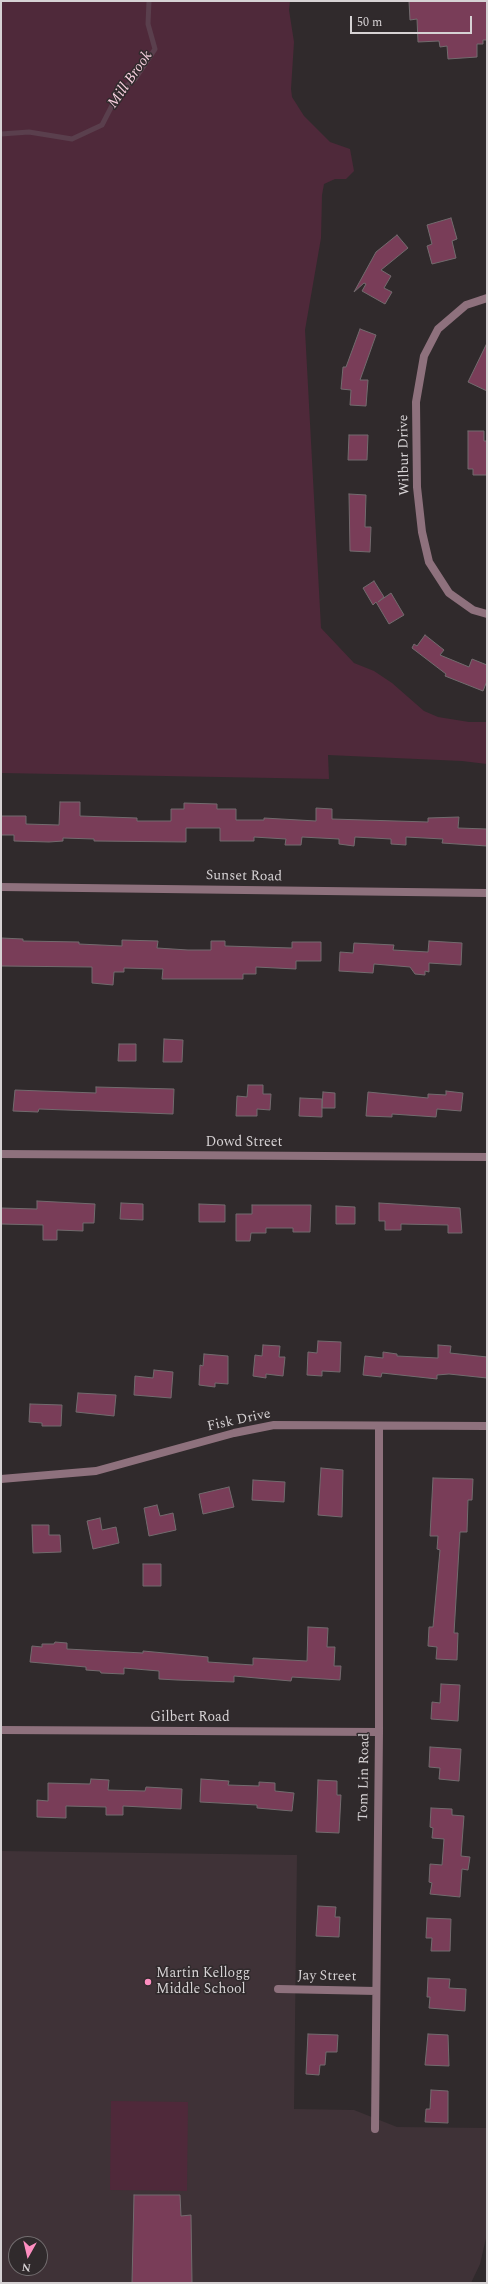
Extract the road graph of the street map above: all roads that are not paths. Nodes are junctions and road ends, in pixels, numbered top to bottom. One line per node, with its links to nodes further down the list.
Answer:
1 (487, 298): 2 (street, Wilbur Drive)
2 (487, 614)
3 (1, 887): 4 (street, Sunset Road)
4 (487, 892)
5 (1, 1154): 6 (street, Dowd Street)
6 (487, 1157)
7 (379, 1426): 8 (street, Fisk Drive); 9 (street, Fisk Drive); 11 (street, Tom Lin Road)
8 (487, 1426)
9 (1, 1479)
10 (1, 1730): 11 (street, Gilbert Road)
11 (379, 1732): 13 (street, Tom Lin Road)
12 (278, 1989): 13 (street, Jay Street)
13 (376, 1991): 14 (street, Tom Lin Road)
14 (375, 2129)

